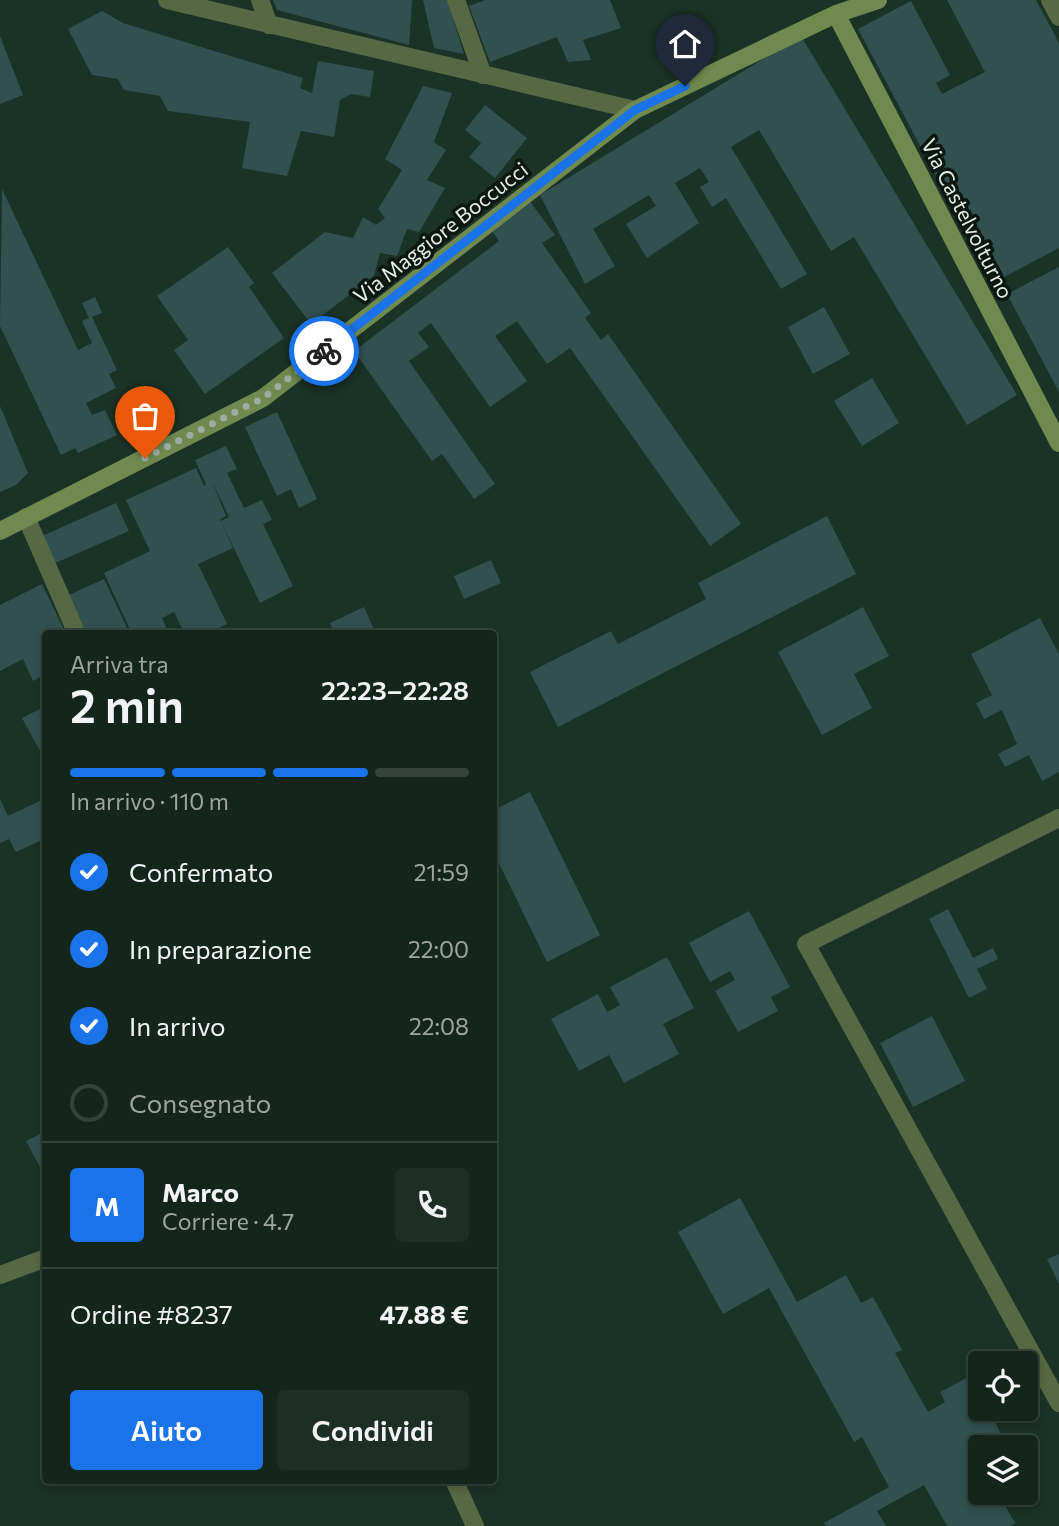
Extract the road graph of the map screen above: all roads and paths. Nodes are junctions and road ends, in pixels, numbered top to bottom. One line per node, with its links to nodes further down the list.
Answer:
1 (167, 0): 8 (street)
2 (260, 0): 8 (street)
3 (456, 0): 9 (street)
4 (878, 0): 6 (street, Via Maggiore Boccucci)
5 (1050, 0): 7 (street)
6 (836, 14): 10 (street, Via Maggiore Boccucci); 11 (street, Via Castelvolturno)
7 (1059, 17)
8 (269, 25): 9 (street)
9 (482, 75): 10 (street)
10 (635, 110): 12 (street, Via Maggiore Boccucci)
11 (1059, 443)
12 (26, 517): 13 (street, Via Maggiore Boccucci); 14 (street)
13 (0, 531)
14 (75, 630)
15 (1059, 818): 18 (street)
16 (42, 1259): 17 (street)
17 (0, 1275)
18 (1059, 1403)
19 (456, 1484): 20 (street)
20 (475, 1526)

